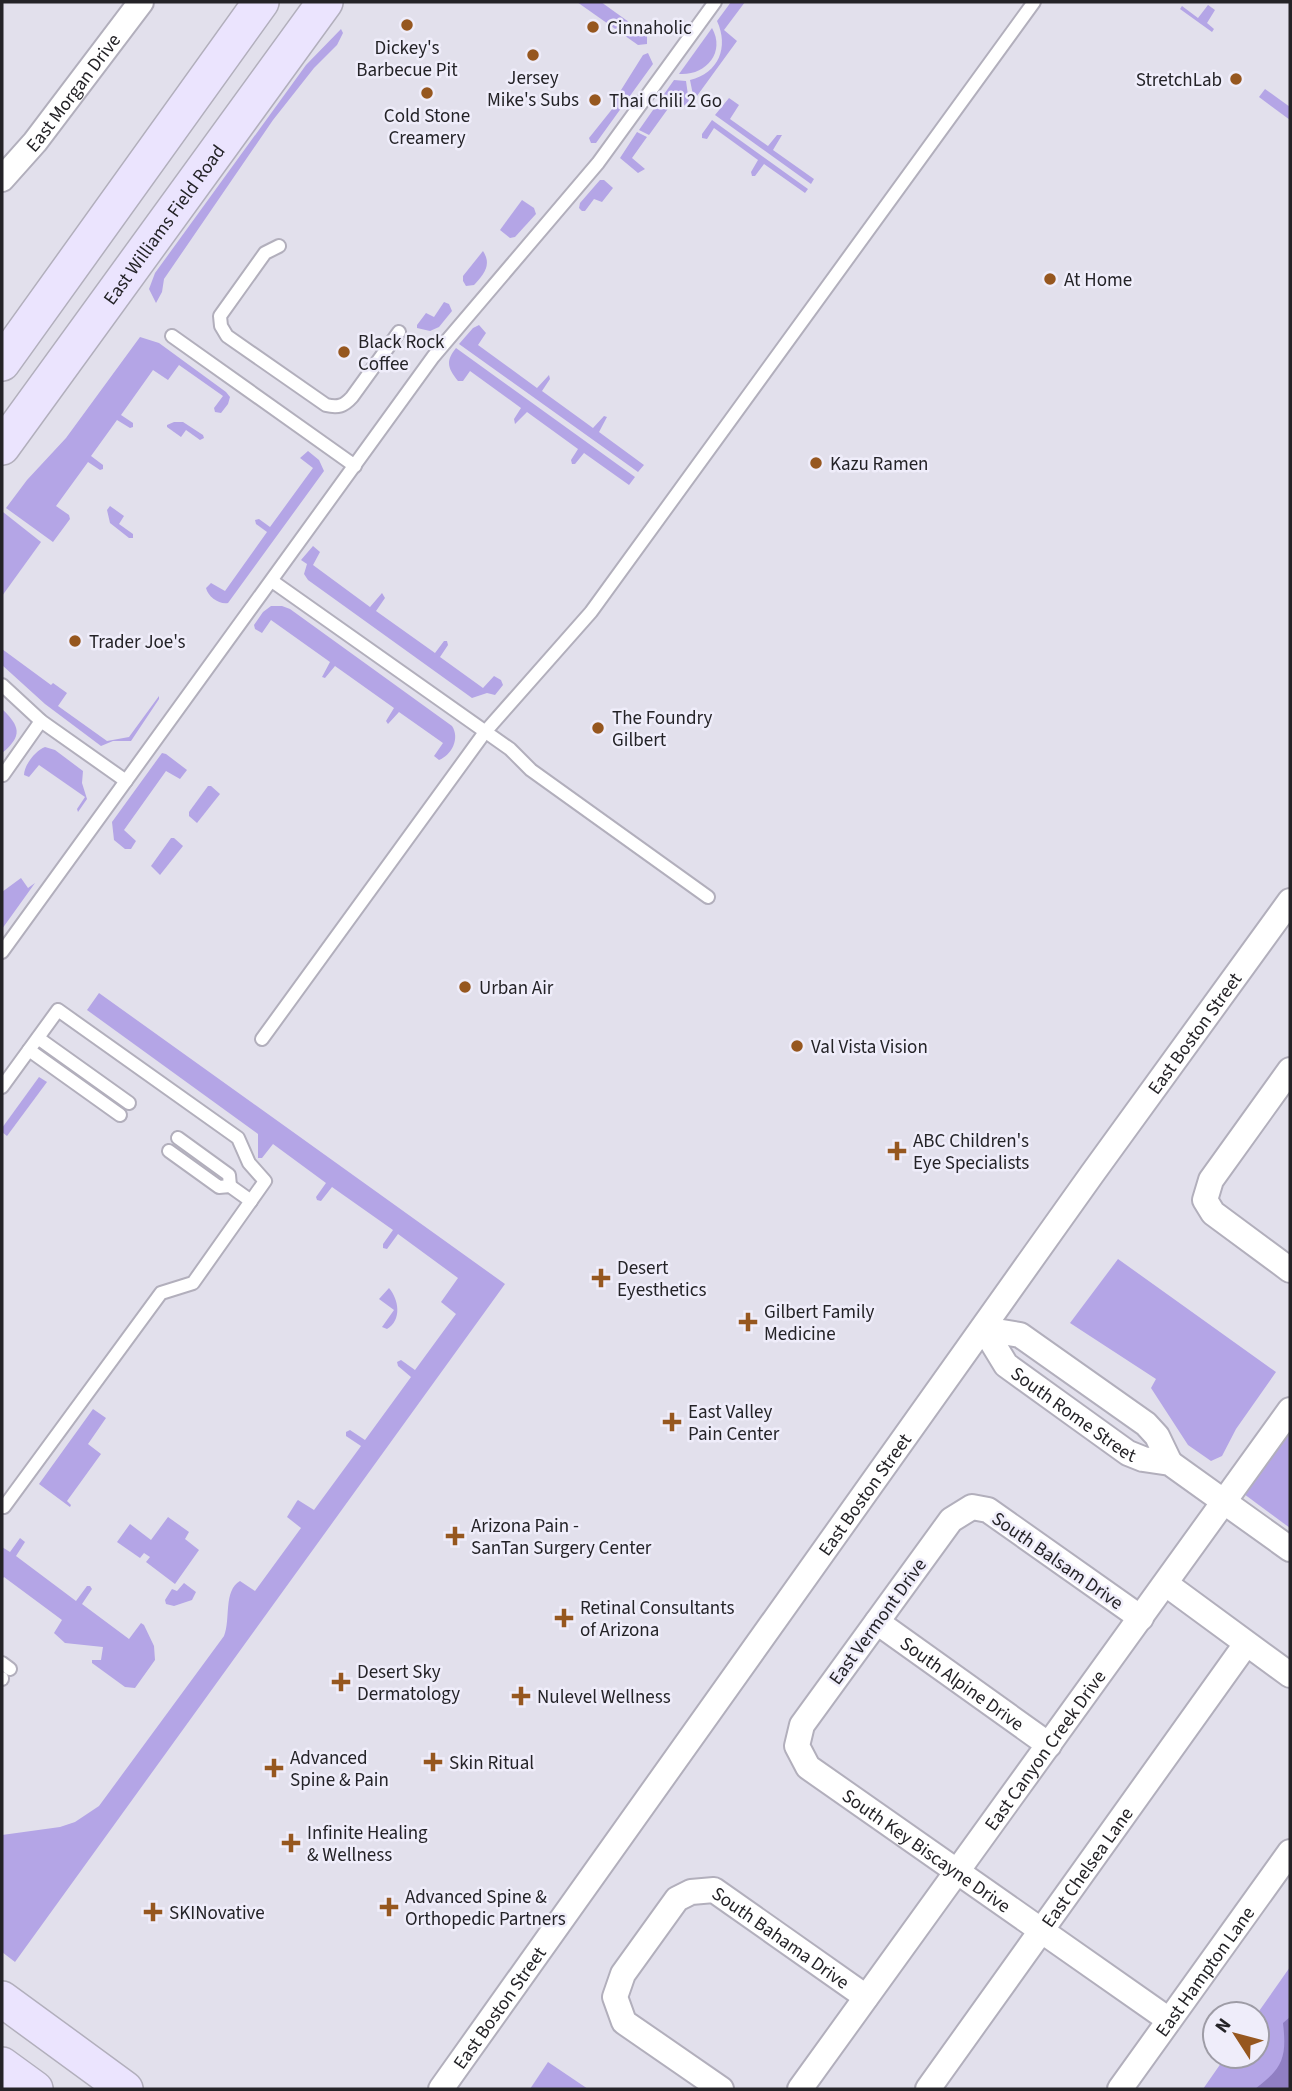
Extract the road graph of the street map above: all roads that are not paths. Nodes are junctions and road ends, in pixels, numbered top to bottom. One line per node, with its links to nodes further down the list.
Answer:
1 (141, 2): 6 (street, East Morgan Drive)
2 (261, 2): 10 (main road)
3 (325, 2): 11 (main road, East Williams Field Road)
4 (715, 2): 12 (lane)
5 (1034, 2): 16 (lane)
6 (2, 179)
7 (279, 246): 8 (lane)
8 (399, 332)
9 (172, 336): 12 (lane)
10 (2, 363)
11 (2, 447)
12 (355, 466): 13 (lane)
13 (272, 581): 16 (lane); 18 (lane)
14 (2, 685): 15 (lane)
15 (41, 721): 17 (lane); 18 (lane)
16 (485, 732): 19 (lane); 23 (lane)
17 (3, 775)
18 (126, 781): 21 (lane)
19 (708, 897)
20 (1290, 901): 34 (street, East Boston Street)
21 (2, 951)
22 (38, 1038): 24 (lane); 27 (lane); 32 (lane)
23 (262, 1039)
24 (29, 1049): 26 (lane); 28 (lane)
25 (1290, 1070): 33 (street)
26 (2, 1087)
27 (129, 1103)
28 (120, 1115)
29 (178, 1138): 31 (lane)
30 (169, 1151): 31 (lane)
31 (230, 1186): 32 (lane)
32 (251, 1201): 39 (lane)
33 (1289, 1267)
34 (984, 1329): 35 (street, South Rome Street); 35 (street, South Rome Street); 58 (street, East Boston Street)
35 (1087, 1404): 37 (street, South Rome Street); 37 (street, South Rome Street)
36 (1290, 1410): 38 (street, East Canyon Creek Drive)
37 (1170, 1463): 38 (street, South Rome Street)
38 (1225, 1502): 41 (street, South Rome Street); 42 (street, East Canyon Creek Drive)
39 (4, 1507)
40 (972, 1507): 43 (street, South Balsam Drive); 44 (street, East Vermont Drive)
41 (1290, 1549)
42 (1166, 1584): 43 (street, East Canyon Creek Drive); 45 (street)
43 (1140, 1618): 47 (street, East Canyon Creek Drive)
44 (877, 1622): 47 (street, South Alpine Drive); 48 (street, East Vermont Drive)
45 (1246, 1644): 46 (street); 51 (street, East Chelsea Lane)
46 (1290, 1675)
47 (1049, 1745): 50 (street, East Canyon Creek Drive)
48 (797, 1746): 50 (street, South Key Biscayne Drive)
49 (1290, 1852): 54 (street, East Hampton Lane)
50 (957, 1872): 51 (street, South Key Biscayne Drive); 52 (street, East Canyon Creek Drive)
51 (1041, 1929): 54 (street, South Key Biscayne Drive); 61 (street, East Chelsea Lane)
52 (866, 1997): 59 (street, South Bahama Drive); 60 (street, East Canyon Creek Drive)
53 (2, 1999): 57 (main road)
54 (1169, 2020): 62 (street, East Hampton Lane)
55 (2, 2065): 56 (main road)
56 (35, 2089)
57 (125, 2089)
58 (441, 2089)
59 (721, 2089)
60 (800, 2089)
61 (928, 2089)
62 (1120, 2089)

